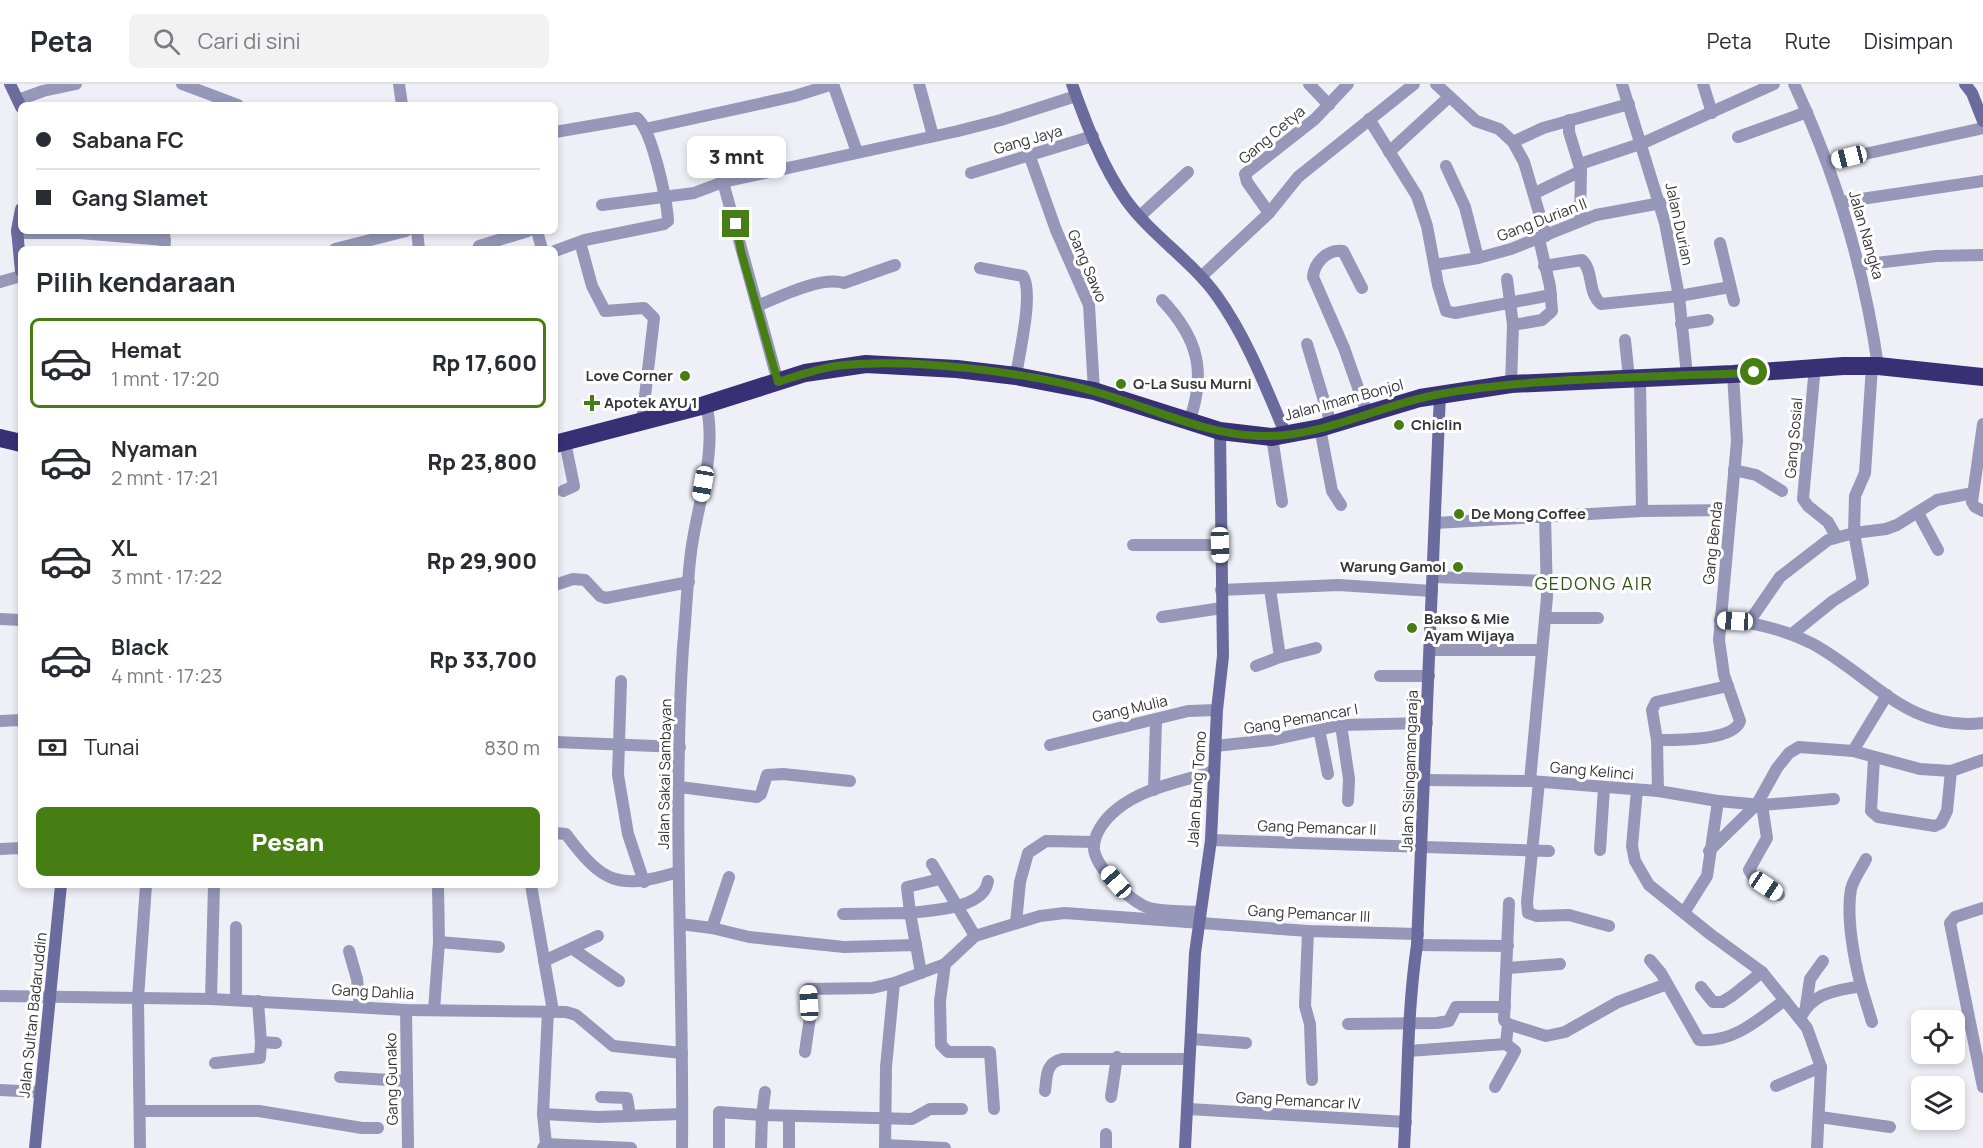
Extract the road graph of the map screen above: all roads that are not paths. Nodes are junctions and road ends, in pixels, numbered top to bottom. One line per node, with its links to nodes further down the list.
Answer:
1 (10, 84): 18 (street)
2 (76, 84): 19 (street)
3 (183, 84): 20 (street)
4 (399, 84): 21 (street)
5 (833, 84): 30 (street); 37 (street)
6 (919, 84): 32 (street)
7 (1309, 84): 23 (street)
8 (1414, 84): 26 (street)
9 (1436, 84): 17 (street)
10 (1622, 84): 22 (street, Jalan Durian)
11 (1703, 84): 25 (street)
12 (1774, 84): 25 (street)
13 (1794, 84): 24 (street, Jalan Nangka)
14 (1965, 84): 28 (street)
15 (1346, 85): 23 (street, Gang Cetya)
16 (1074, 90): 32 (street); 33 (street)
17 (1449, 97): 35 (street); 38 (street)
18 (19, 102)
19 (24, 102)
20 (230, 102)
21 (402, 102)
22 (1629, 104): 27 (street); 36 (street, Jalan Durian)
23 (1329, 105): 52 (street, Gang Cetya)
24 (1807, 112): 34 (street); 40 (street, Jalan Nangka)
25 (1712, 113): 36 (street)
26 (1370, 119): 38 (street); 52 (street)
27 (1569, 120): 35 (street); 42 (street)
28 (1983, 121)
29 (1983, 128): 40 (street)
30 (645, 129): 31 (street); 48 (street)
31 (558, 131)
32 (933, 136): 37 (street)
33 (1093, 136): 39 (street, Gang Jaya); 53 (street)
34 (1738, 138)
35 (1513, 142): 47 (street)
36 (1643, 143): 42 (street); 50 (street, Jalan Durian)
37 (857, 152): 46 (street)
38 (1389, 152): 71 (street)
39 (1030, 157): 44 (street, Gang Jaya); 101 (street, Gang Sawo)
40 (1828, 162): 49 (street, Jalan Nangka)
41 (1446, 166): 69 (street)
42 (1580, 168): 47 (street); 54 (street)
43 (1188, 172): 53 (street)
44 (971, 173)
45 (1983, 180): 49 (street)
46 (723, 182): 48 (street); 86 (street)
47 (1535, 193): 60 (street)
48 (665, 198): 51 (street); 62 (street)
49 (1841, 202): 72 (street, Jalan Nangka)
50 (1660, 203): 54 (street, Gang Durian II); 82 (street, Jalan Durian)
51 (602, 205)
52 (1269, 213): 75 (street)
53 (1140, 216): 75 (street)
54 (1580, 220): 60 (street, Gang Durian II)
55 (18, 227): 56 (street)
56 (17, 233): 64 (street)
57 (91, 234): 61 (street)
58 (394, 234): 65 (street)
59 (518, 234): 66 (street)
60 (1542, 237): 69 (street, Gang Durian II); 73 (street)
61 (165, 240)
62 (580, 242): 67 (street); 105 (street)
63 (1720, 243): 79 (street)
64 (18, 246)
65 (347, 246)
66 (479, 246)
67 (558, 250)
68 (1983, 255): 72 (street)
69 (1478, 258): 71 (street, Gang Durian II)
70 (895, 265): 86 (street)
71 (1435, 265): 85 (street)
72 (1858, 265): 93 (street, Jalan Nangka)
73 (1544, 266): 81 (street); 82 (street)
74 (980, 268): 96 (street)
75 (1202, 276): 110 (street)
76 (18, 277): 78 (street)
77 (1507, 279): 85 (street)
78 (0, 282)
79 (1730, 287): 82 (street); 84 (street)
80 (1362, 288): 104 (street)
81 (1551, 295): 85 (street); 89 (street)
82 (1678, 296): 88 (street, Jalan Durian)
83 (1162, 300): 106 (street)
84 (1734, 301)
85 (1511, 302): 89 (street)
86 (757, 306): 99 (street)
87 (1708, 320): 88 (street)
88 (1681, 324): 95 (street, Jalan Durian)
89 (1513, 325): 100 (street)
90 (1625, 340): 98 (street)
91 (1307, 344): 108 (street)
92 (1815, 366): 93 (highway, Jalan Imam Bonjol); 94 (highway, Jalan Imam Bonjol); 128 (street, Gang Sosial)
93 (1875, 366): 97 (highway, Jalan Imam Bonjol); 127 (street)
94 (1733, 374): 95 (highway, Jalan Imam Bonjol); 115 (street, Gang Benda)
95 (1687, 375): 98 (highway, Jalan Imam Bonjol)
96 (1016, 376): 99 (highway, Jalan Imam Bonjol); 101 (highway, Jalan Imam Bonjol)
97 (1983, 377)
98 (1634, 378): 100 (highway, Jalan Imam Bonjol); 122 (street)
99 (778, 382): 103 (highway, Jalan Imam Bonjol)
100 (1511, 384): 102 (highway, Jalan Imam Bonjol)
101 (1094, 391): 106 (highway, Jalan Imam Bonjol)
102 (1440, 394): 104 (highway, Jalan Imam Bonjol); 126 (street, Jalan Sisingamangaraja)
103 (706, 404): 105 (highway, Jalan Imam Bonjol); 134 (street, Jalan Sakai Sambayan)
104 (1367, 413): 108 (highway, Jalan Imam Bonjol)
105 (642, 422): 113 (highway, Jalan Imam Bonjol)
106 (1189, 422): 109 (highway, Jalan Imam Bonjol)
107 (1983, 424): 114 (street)
108 (1325, 426): 110 (highway, Jalan Imam Bonjol); 120 (street)
109 (1220, 431): 110 (highway, Jalan Imam Bonjol); 130 (street, Jalan Bung Tomo)
110 (1279, 436): 119 (street)
111 (0, 438): 112 (highway)
112 (18, 442)
113 (560, 443): 116 (street)
114 (1981, 459): 118 (street)
115 (1734, 470): 117 (street); 121 (street, Gang Benda)
116 (563, 491)
117 (1782, 492)
118 (1973, 494): 123 (street); 124 (street)
119 (1282, 502)
120 (1341, 505)
121 (1731, 510): 122 (street); 145 (street, Gang Benda)
122 (1642, 511): 125 (street)
123 (1983, 511)
124 (1918, 513): 127 (street); 131 (street)
125 (1545, 516): 126 (street); 133 (street)
126 (1435, 523): 132 (street, Jalan Sisingamangaraja)
127 (1854, 533): 128 (street); 147 (street)
128 (1836, 536): 146 (street)
129 (1133, 545): 130 (street)
130 (1220, 545): 137 (street, Jalan Bung Tomo)
131 (1938, 550)
132 (1433, 576): 133 (street); 138 (street, Jalan Sisingamangaraja)
133 (1546, 581): 141 (street)
134 (689, 582): 135 (street); 171 (street, Jalan Sakai Sambayan)
135 (558, 584)
136 (1270, 589): 137 (street); 138 (street); 151 (street)
137 (1221, 590): 139 (street, Jalan Bung Tomo)
138 (1432, 591): 149 (street, Jalan Sisingamangaraja)
139 (1222, 608): 140 (street); 158 (street, Jalan Bung Tomo)
140 (1162, 617)
141 (1545, 618): 142 (street); 150 (street)
142 (1598, 618)
143 (0, 619): 144 (street)
144 (18, 620)
145 (1720, 620): 146 (street); 156 (street, Gang Benda)
146 (1749, 622): 147 (street)
147 (1792, 634): 157 (street)
148 (1316, 648): 151 (street)
149 (1430, 650): 150 (street); 154 (street, Jalan Sisingamangaraja)
150 (1540, 650): 180 (street)
151 (1280, 657): 152 (street)
152 (1257, 666)
153 (1380, 676): 154 (street)
154 (1429, 676): 162 (street, Jalan Sisingamangaraja)
155 (621, 681): 168 (street)
156 (1728, 686): 166 (street); 166 (street, Gang Benda)
157 (1887, 695): 163 (street); 172 (street)
158 (1217, 710): 160 (street, Gang Mulia); 170 (street, Jalan Bung Tomo)
159 (18, 720): 161 (street)
160 (1156, 720): 169 (street, Gang Mulia); 183 (street)
161 (0, 721)
162 (1427, 723): 164 (street, Gang Pemancar I); 179 (street, Jalan Sisingamangaraja)
163 (1983, 724)
164 (1341, 725): 165 (street, Gang Pemancar I); 187 (street)
165 (1320, 729): 170 (street, Gang Pemancar I); 177 (street)
166 (1657, 740): 185 (street)
167 (558, 742): 168 (street)
168 (620, 746): 171 (street); 206 (street)
169 (1050, 746)
170 (1215, 746): 175 (street, Jalan Bung Tomo)
171 (680, 747): 181 (street, Jalan Sakai Sambayan)
172 (1853, 751): 173 (street); 189 (street)
173 (1874, 758): 176 (street); 176 (street)
174 (1983, 760): 176 (street)
175 (1214, 771): 183 (street); 191 (street, Jalan Bung Tomo)
176 (1951, 771)
177 (1328, 774)
178 (850, 780): 181 (street)
179 (1424, 780): 180 (street, Gang Kelinci); 194 (street, Jalan Sisingamangaraja)
180 (1535, 782): 182 (street, Gang Kelinci); 196 (street)
181 (680, 787): 202 (street, Jalan Sakai Sambayan)
182 (1604, 788): 184 (street, Gang Kelinci); 197 (street)
183 (1154, 790): 192 (street)
184 (1637, 790): 185 (street, Gang Kelinci); 216 (street)
185 (1658, 791): 188 (street, Gang Kelinci)
186 (1834, 799): 189 (street, Gang Kelinci)
187 (1348, 801)
188 (1718, 801): 189 (street, Gang Kelinci); 199 (street)
189 (1759, 804): 199 (street); 212 (street)
190 (558, 833): 206 (street)
191 (1211, 840): 194 (street, Gang Pemancar II); 219 (street, Jalan Bung Tomo)
192 (1094, 842): 219 (street); 220 (street)
193 (18, 848): 195 (street)
194 (1421, 848): 196 (street, Gang Pemancar II); 228 (street, Jalan Sisingamangaraja)
195 (0, 849)
196 (1533, 850): 198 (street, Gang Pemancar II); 222 (street)
197 (1600, 850)
198 (1549, 851)
199 (1709, 851): 216 (street)
200 (1866, 860): 247 (street)
201 (932, 864): 204 (street)
202 (678, 872): 206 (street); 221 (street, Jalan Sakai Sambayan)
203 (729, 877): 224 (street)
204 (940, 879): 214 (street); 217 (street)
205 (988, 881): 214 (street)
206 (644, 882)
207 (61, 888): 249 (street, Jalan Sultan Badaruddin)
208 (146, 888): 250 (street)
209 (214, 888): 251 (street)
210 (438, 888): 229 (street)
211 (532, 888): 236 (street)
212 (1779, 895)
213 (1509, 903): 231 (street)
214 (957, 907): 217 (street); 227 (street)
215 (1983, 908): 283 (street)
216 (1685, 911): 241 (street)
217 (910, 913): 218 (street); 230 (street)
218 (843, 914)
219 (1199, 917): 220 (street); 225 (street, Gang Pemancar III); 266 (street, Jalan Bung Tomo)
220 (1016, 923): 227 (street)
221 (680, 924): 224 (street); 273 (street, Jalan Sakai Sambayan)
222 (1609, 926)
223 (236, 927): 252 (street)
224 (712, 928): 230 (street)
225 (1308, 931): 228 (street, Gang Pemancar III); 279 (street)
226 (598, 936): 233 (street)
227 (975, 936): 238 (street)
228 (1418, 939): 231 (street, Gang Pemancar III); 263 (street, Jalan Sisingamangaraja)
229 (439, 942): 232 (street); 259 (street)
230 (916, 945): 242 (street)
231 (1508, 945): 240 (street)
232 (499, 947)
233 (573, 949): 236 (street); 243 (street)
234 (349, 951): 256 (street)
235 (1650, 960): 245 (street)
236 (544, 961): 260 (street)
237 (1822, 961): 255 (street)
238 (945, 963): 242 (street); 291 (street)
239 (1560, 964): 240 (street)
240 (1508, 968): 257 (street)
241 (1762, 972): 246 (street); 253 (street)
242 (921, 973): 244 (street)
243 (619, 981)
244 (894, 983): 271 (street); 299 (street)
245 (1667, 984): 253 (street); 265 (street)
246 (1701, 987)
247 (1861, 987): 255 (street); 262 (street)
248 (0, 996): 249 (street, Gang Dahlia)
249 (51, 997): 250 (street, Gang Dahlia); 286 (street, Jalan Sultan Badaruddin)
250 (138, 998): 251 (street, Gang Dahlia); 293 (street)
251 (211, 999): 252 (street, Gang Dahlia)
252 (236, 1000): 254 (street, Gang Dahlia)
253 (1785, 1000): 261 (street)
254 (258, 1001): 256 (street, Gang Dahlia); 267 (street)
255 (1806, 1006): 261 (street)
256 (360, 1007): 258 (street, Gang Dahlia)
257 (1505, 1007): 263 (street); 265 (street)
258 (406, 1010): 259 (street, Gang Dahlia); 280 (street, Gang Gunako)
259 (434, 1010): 260 (street, Gang Dahlia)
260 (550, 1011): 273 (street, Gang Dahlia); 294 (street)
261 (1800, 1019): 277 (street)
262 (1872, 1022)
263 (1411, 1023): 264 (street); 272 (street, Jalan Sisingamangaraja)
264 (1348, 1024)
265 (1508, 1024): 270 (street)
266 (1191, 1040): 269 (street); 275 (street, Jalan Bung Tomo)
267 (261, 1042): 268 (street); 276 (street)
268 (276, 1043)
269 (1246, 1043)
270 (1506, 1044): 272 (street); 282 (street)
271 (805, 1052)
272 (1408, 1052): 301 (street, Jalan Sisingamangaraja)
273 (682, 1053): 295 (street, Jalan Sakai Sambayan)
274 (1117, 1057): 275 (street); 285 (street); 289 (street)
275 (1189, 1059): 292 (street, Jalan Bung Tomo)
276 (215, 1063)
277 (1821, 1067): 281 (street); 300 (street)
278 (340, 1077): 280 (street)
279 (1312, 1080)
280 (406, 1082): 310 (street, Gang Gunako)
281 (1776, 1086)
282 (1495, 1087)
283 (1983, 1087)
284 (0, 1090): 286 (street)
285 (1045, 1091)
286 (39, 1092): 308 (street, Jalan Sultan Badaruddin)
287 (765, 1092): 296 (street)
288 (602, 1097): 297 (street)
289 (1111, 1097)
290 (962, 1109): 299 (street)
291 (994, 1109)
292 (1189, 1109): 301 (street, Gang Pemancar IV); 320 (street, Jalan Bung Tomo)
293 (141, 1111): 303 (street); 309 (street)
294 (543, 1114): 297 (street); 305 (street)
295 (682, 1114): 297 (street); 313 (street, Jalan Sakai Sambayan)
296 (762, 1115): 298 (street); 315 (street); 316 (street)
297 (630, 1116)
298 (789, 1116): 299 (street); 317 (street)
299 (884, 1118): 306 (street)
300 (1820, 1118): 302 (street); 322 (street)
301 (1406, 1122): 321 (street, Jalan Sisingamangaraja)
302 (1890, 1126)
303 (378, 1128)
304 (1106, 1134): 319 (street)
305 (545, 1146): 311 (street)
306 (885, 1146): 307 (street)
307 (926, 1147): 318 (street)
308 (35, 1148)
309 (140, 1148)
310 (408, 1148)
311 (631, 1148)
312 (677, 1148): 313 (street)
313 (682, 1148): 314 (street)
314 (687, 1148)
315 (718, 1148)
316 (761, 1148)
317 (789, 1148)
318 (945, 1148)
319 (1106, 1148)
320 (1185, 1148)
321 (1404, 1148)
322 (1817, 1148)

